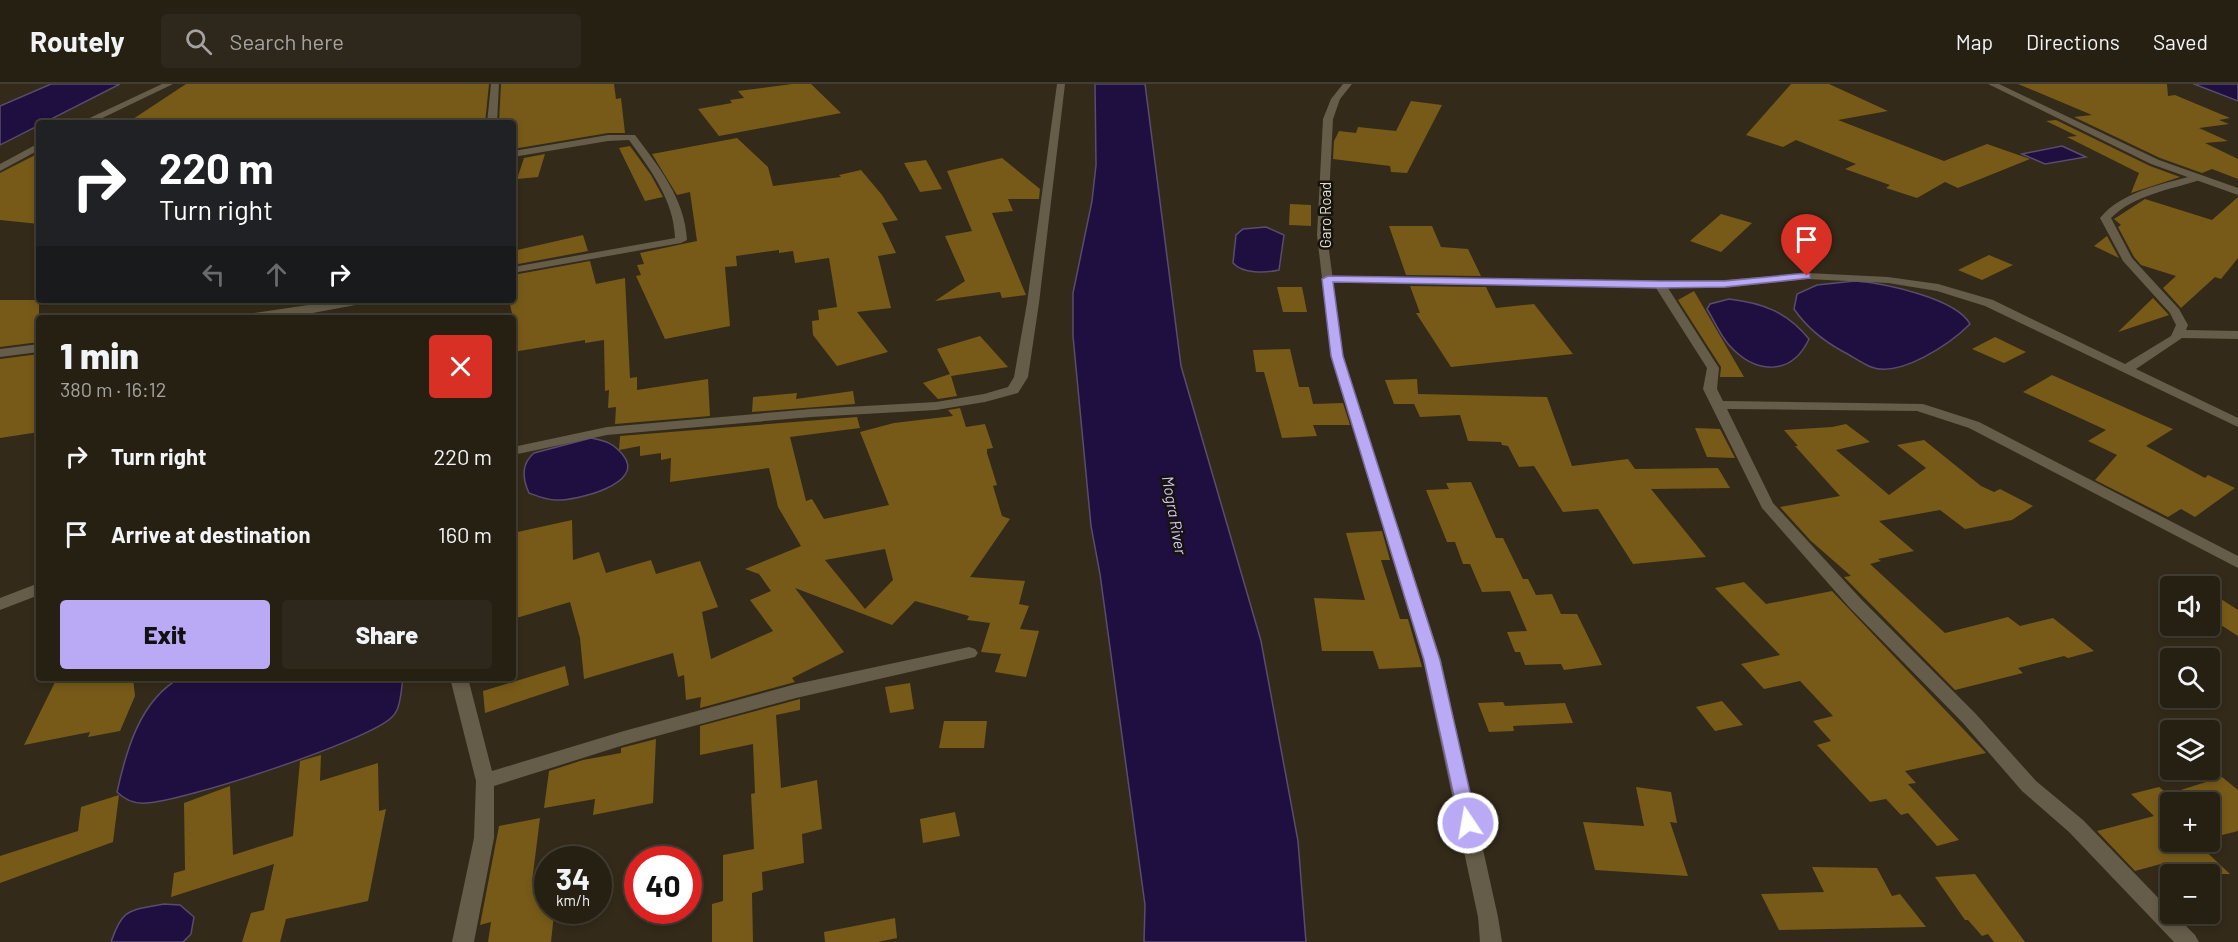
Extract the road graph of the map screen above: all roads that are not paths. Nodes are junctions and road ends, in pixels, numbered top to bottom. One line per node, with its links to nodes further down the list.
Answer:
1 (169, 84): 6 (street)
2 (495, 84): 7 (street)
3 (1061, 84): 27 (street)
4 (1348, 84): 14 (street, Garo Road)
5 (1992, 84): 11 (street)
6 (91, 120)
7 (492, 120)
8 (36, 149): 10 (street)
9 (516, 153): 13 (street)
10 (0, 168)
11 (2196, 178): 12 (street); 20 (street)
12 (2238, 192)
13 (516, 269)
14 (1328, 279): 15 (street); 35 (street, Garo Road)
15 (1660, 285): 24 (street); 25 (street)
16 (292, 303): 18 (street)
17 (346, 303): 18 (street)
18 (291, 314): 19 (street)
19 (280, 315)
20 (2178, 334): 21 (street); 24 (street)
21 (2238, 335)
22 (36, 348): 23 (street)
23 (0, 353)
24 (2126, 369): 26 (street)
25 (1719, 405): 28 (street); 36 (street)
26 (2238, 423)
27 (516, 450)
28 (2238, 563)
29 (36, 590): 30 (street)
30 (0, 604)
31 (969, 653): 33 (street)
32 (460, 681): 33 (street)
33 (485, 781): 34 (street)
34 (463, 942)
35 (1491, 942)
36 (2188, 942)

